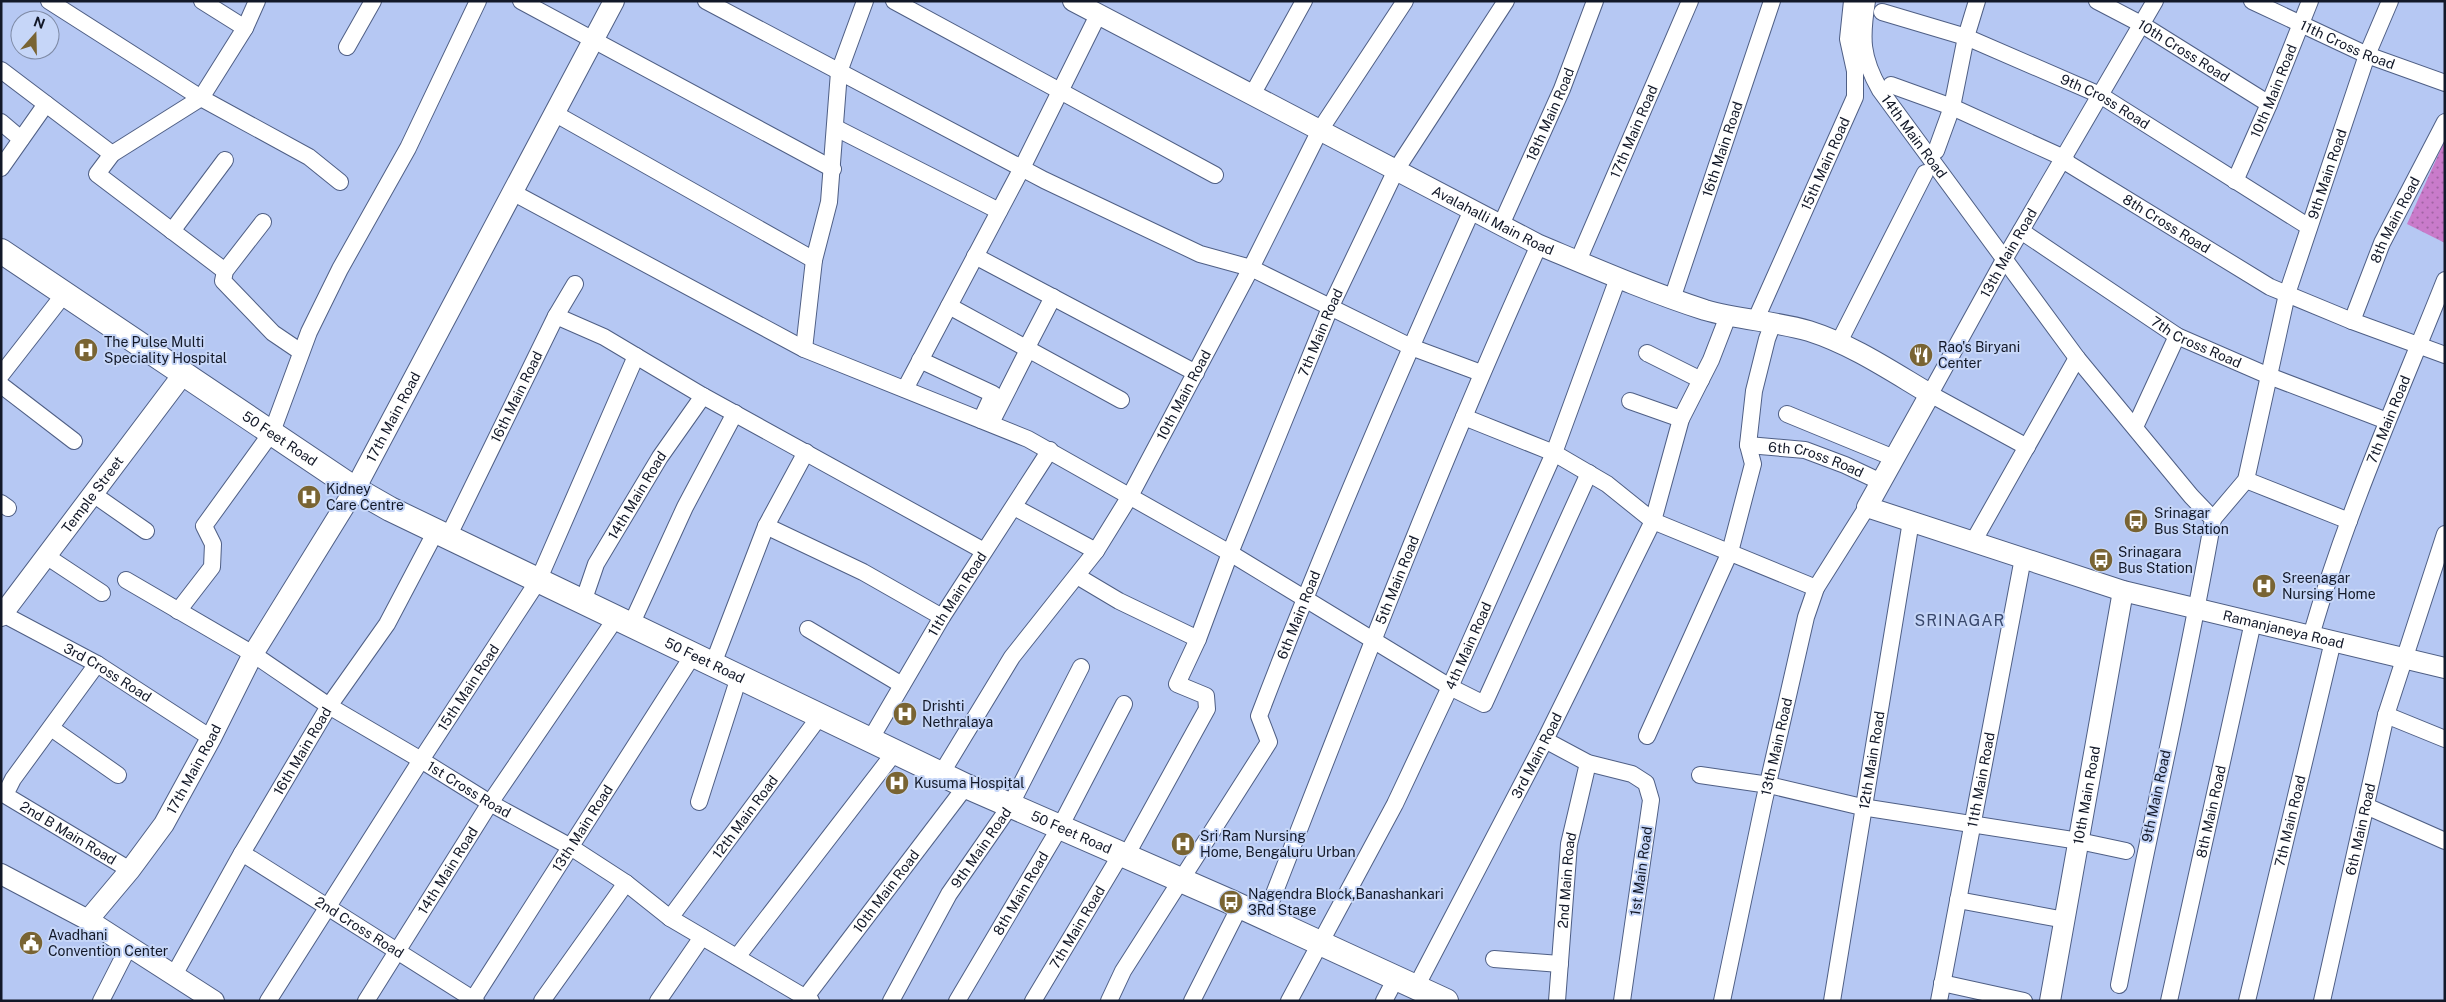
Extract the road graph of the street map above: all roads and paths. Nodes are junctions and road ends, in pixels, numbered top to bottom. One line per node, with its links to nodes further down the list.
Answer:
1 (49, 1): 42 (street)
2 (202, 1): 30 (street)
3 (257, 1): 30 (street)
4 (373, 1): 33 (street)
5 (478, 1): 99 (street)
6 (521, 1): 32 (street)
7 (614, 1): 32 (street, 17th Main Road)
8 (706, 1): 36 (street)
9 (865, 1): 36 (street)
10 (894, 1): 39 (street)
11 (1304, 1): 40 (street)
12 (1405, 1): 50 (street, 10th Main Road)
13 (1506, 1): 59 (street, 7th Main Road)
14 (1595, 1): 68 (street, 18th Main Road)
15 (1690, 1): 77 (street, 17th Main Road)
16 (1772, 1): 86 (street, 16th Main Road)
17 (1852, 1): 91 (street, 15th Main Road)
18 (1867, 1): 75 (street, 14th Main Road)
19 (1977, 1): 31 (street)
20 (2097, 1): 28 (street, 10th Cross Road)
21 (2155, 1): 28 (street, 13th Main Road)
22 (2252, 1): 29 (street, 11th Cross Road)
23 (2310, 1): 29 (street, 10th Main Road)
24 (2390, 1): 34 (street, 9th Main Road)
25 (1075, 2): 27 (street, Avalahalli Main Road)
26 (1882, 12): 31 (street, 9th Cross Road)
27 (1098, 15): 39 (street); 40 (street, Avalahalli Main Road)
28 (2141, 24): 41 (street, 13th Main Road); 44 (street, 10th Cross Road)
29 (2301, 25): 34 (street, 11th Cross Road); 44 (street, 10th Main Road)
30 (245, 28): 42 (street)
31 (1966, 37): 41 (street, 9th Cross Road); 45 (street)
32 (594, 40): 46 (street, 17th Main Road); 57 (street)
33 (347, 47)
34 (2367, 55): 37 (street, 11th Cross Road); 69 (street, 9th Main Road)
35 (1, 70): 43 (street)
36 (839, 72): 49 (street); 58 (street)
37 (2445, 83)
38 (1891, 85): 45 (street, 8th Cross Road)
39 (1059, 92): 58 (street); 61 (street)
40 (1252, 95): 50 (street, Avalahalli Main Road)
41 (2100, 95): 54 (street, 13th Main Road); 62 (street, 9th Cross Road)
42 (200, 98): 53 (street); 63 (street)
43 (46, 104): 51 (street); 53 (street)
44 (2269, 104): 62 (street, 10th Main Road)
45 (1952, 107): 52 (street); 54 (street, 8th Cross Road)
46 (554, 114): 64 (street, 17th Main Road); 76 (street)
47 (1, 122): 51 (street)
48 (2445, 122): 92 (street, 8th Main Road)
49 (836, 128): 57 (street); 66 (street)
50 (1320, 130): 59 (street, Avalahalli Main Road); 78 (street, 10th Main Road)
51 (21, 139): 56 (street)
52 (1936, 152)
53 (112, 154): 70 (street)
54 (2064, 158): 71 (street, 13th Main Road); 84 (street, 8th Cross Road)
55 (225, 160): 70 (street)
56 (1, 168)
57 (833, 168): 76 (street)
58 (1022, 168): 66 (street); 78 (street)
59 (1396, 170): 65 (street, Avalahalli Main Road); 88 (street, 7th Main Road)
60 (1925, 173): 94 (street, 14th Main Road)
61 (1215, 175)
62 (2235, 181): 69 (street, 9th Cross Road)
63 (340, 182)
64 (512, 192): 97 (street); 135 (street, 17th Main Road)
65 (1472, 210): 68 (street, Avalahalli Main Road); 96 (street, 6th Main Road)
66 (999, 212): 74 (street)
67 (263, 222): 79 (street)
68 (1502, 225): 72 (street, Avalahalli Main Road)
69 (2309, 228): 84 (street, 9th Main Road)
70 (172, 231): 79 (street)
71 (2021, 231): 75 (street, 13th Main Road); 93 (street, 7th Cross Road)
72 (1539, 245): 77 (street, Avalahalli Main Road); 107 (street, 5th Main Road)
73 (1, 251): 83 (main road, 50 Feet Road)
74 (975, 256): 85 (street); 87 (street)
75 (2005, 258): 103 (street, 14th Main Road); 113 (street, 13th Main Road)
76 (814, 260): 97 (street)
77 (1578, 261): 80 (street, Avalahalli Main Road)
78 (1251, 268): 88 (street); 106 (street, 10th Main Road)
79 (225, 271): 99 (street)
80 (1618, 278): 86 (street, Avalahalli Main Road); 130 (street, 4th Main Road)
81 (2445, 280): 95 (street, 7th Main Road)
82 (575, 284): 89 (street, 16th Main Road)
83 (65, 293): 105 (main road, 50 Feet Road); 108 (street)
84 (2287, 294): 92 (street, 8th Cross Road); 109 (street, 9th Main Road)
85 (1053, 297): 98 (street); 106 (street)
86 (1672, 299): 90 (street, Avalahalli Main Road)
87 (949, 306): 98 (street); 104 (street)
88 (1330, 308): 96 (street); 152 (street, 7th Main Road)
89 (556, 316): 102 (street); 146 (street, 16th Main Road)
90 (1728, 316): 91 (street, Avalahalli Main Road); 110 (street, 3rd Main Road)
91 (1764, 321): 94 (street, Avalahalli Main Road); 126 (street, 15th Main Road)
92 (2352, 321): 95 (street, 8th Cross Road)
93 (2177, 336): 109 (street, 7th Cross Road); 123 (street)
94 (1840, 342): 113 (street, Avalahalli Main Road)
95 (2419, 345): 101 (street, 8th Cross Road); 121 (street, 7th Main Road)
96 (1411, 347): 107 (street); 161 (street, 6th Main Road)
97 (804, 349): 112 (street)
98 (1027, 349): 115 (street); 122 (street)
99 (302, 352): 124 (street)
100 (1646, 353): 110 (street)
101 (2445, 355)
102 (636, 356): 114 (street); 157 (street, 15th Main Road)
103 (2077, 358): 123 (street, 14th Main Road); 127 (street)
104 (920, 360): 112 (street); 122 (street)
105 (184, 373): 124 (main road, 50 Feet Road); 136 (street, Temple Street)
106 (1196, 373): 137 (street, 10th Main Road)
107 (1481, 373): 119 (street, 5th Main Road)
108 (1, 375)
109 (2269, 376): 121 (street, 7th Cross Road); 133 (street, 9th Main Road)
110 (1701, 380): 120 (street, 3rd Main Road)
111 (1, 385): 125 (street)
112 (905, 389): 122 (street)
113 (1930, 394): 127 (street); 131 (street, 13th Main Road)
114 (703, 396): 117 (street); 162 (street, 14th Main Road)
115 (1121, 400)
116 (1630, 401): 120 (street)
117 (735, 413): 129 (street); 167 (street)
118 (1788, 414): 131 (street)
119 (1464, 417): 130 (street); 172 (street, 5th Main Road)
120 (1681, 419): 141 (street, 3rd Main Road)
121 (2387, 421): 143 (street, 7th Main Road)
122 (986, 422): 128 (street)
123 (2135, 427): 140 (street, 14th Main Road)
124 (272, 432): 135 (main road, 50 Feet Road); 164 (street)
125 (74, 441)
126 (1748, 445): 134 (street, 6th Cross Road); 151 (street, 15th Main Road)
127 (2027, 447): 148 (street)
128 (1050, 450): 137 (street); 138 (street, 11th Main Road)
129 (806, 452): 144 (street); 149 (street)
130 (1554, 453): 132 (street); 182 (street, 4th Main Road)
131 (1894, 458): 134 (street, 13th Main Road)
132 (1589, 473): 141 (street); 182 (street)
133 (2246, 480): 140 (street); 143 (street)
134 (1881, 482): 139 (street, 13th Main Road)
135 (355, 489): 146 (main road, 50 Feet Road); 174 (street, 17th Main Road)
136 (93, 494): 145 (street); 153 (street, Temple Street)
137 (1130, 496): 150 (street, 10th Main Road); 152 (street)
138 (1014, 506): 149 (street, 11th Main Road); 150 (street)
139 (1867, 507): 142 (street); 158 (street, 13th Main Road)
140 (2214, 519): 163 (street, 9th Main Road)
141 (1653, 521): 151 (street); 192 (street, 3rd Main Road)
142 (1911, 521): 148 (street); 205 (street, 12th Main Road)
143 (2349, 521): 170 (street, 7th Main Road)
144 (766, 526): 166 (street); 176 (street)
145 (146, 531)
146 (442, 534): 157 (main road, 50 Feet Road); 184 (street, 16th Main Road)
147 (2445, 534): 175 (street, 6th Main Road)
148 (1973, 542): 154 (street)
149 (984, 551): 166 (street, 11th Main Road)
150 (1096, 551): 155 (street, 10th Main Road)
151 (1730, 552): 158 (street); 188 (street)
152 (1230, 553): 161 (street); 171 (street, 7th Main Road)
153 (46, 556): 160 (street); 165 (street, Temple Street)
154 (2023, 558): 159 (street, Ramanjaneya Road); 206 (street, 11th Main Road)
155 (1077, 576): 171 (street); 197 (street, 10th Main Road)
156 (126, 580): 164 (street, 1st Cross Road)
157 (538, 581): 162 (main road, 50 Feet Road); 194 (street, 15th Main Road)
158 (1816, 588): 199 (street, 13th Main Road)
159 (2123, 591): 163 (street, Ramanjaneya Road); 208 (street, 10th Main Road)
160 (102, 594)
161 (1304, 598): 172 (street); 215 (street, 6th Main Road)
162 (583, 602): 167 (main road, 50 Feet Road)
163 (2198, 609): 168 (street, Ramanjaneya Road); 235 (street, 9th Main Road)
164 (178, 611): 174 (street, 1st Cross Road)
165 (2, 615): 177 (street, 3rd Cross Road)
166 (942, 617): 181 (street, 11th Main Road)
167 (624, 622): 176 (main road, 50 Feet Road); 202 (street, 14th Main Road)
168 (2253, 622): 170 (street, Ramanjaneya Road); 260 (street, 8th Main Road)
169 (808, 629): 181 (street)
170 (2311, 636): 173 (street, Ramanjaneya Road)
171 (1198, 638): 213 (street, 7th Main Road)
172 (1372, 641): 182 (street); 221 (street, 5th Main Road)
173 (2333, 641): 175 (street, Ramanjaneya Road); 261 (street, 7th Main Road)
174 (253, 654): 184 (street, 1st Cross Road); 189 (street, 17th Main Road)
175 (2404, 658): 179 (street, Ramanjaneya Road); 185 (street, 6th Main Road)
176 (703, 660): 180 (main road, 50 Feet Road); 210 (street, 13th Main Road)
177 (97, 664): 187 (street); 189 (street, 3rd Cross Road)
178 (1081, 667): 203 (street, 9th Main Road)
179 (2445, 668)
180 (740, 677): 186 (main road, 50 Feet Road); 201 (street)
181 (902, 685): 191 (street, 11th Main Road)
182 (1450, 687): 226 (street, 4th Main Road)
183 (1124, 704): 207 (street, 8th Main Road)
184 (329, 706): 194 (street, 1st Cross Road); 212 (street, 16th Main Road)
185 (2386, 715): 190 (street); 204 (street, 6th Main Road)
186 (820, 716): 191 (main road, 50 Feet Road); 222 (street, 12th Main Road)
187 (51, 728): 196 (street); 214 (street, 2nd B Main Road)
188 (1647, 736)
189 (211, 738): 214 (street, 17th Main Road)
190 (2445, 739)
191 (870, 740): 193 (main road, 50 Feet Road)
192 (1545, 740): 195 (street, 1st Main Road); 233 (street, 3rd Main Road)
193 (895, 752): 197 (main road, 50 Feet Road); 229 (street)
194 (421, 760): 202 (street, 1st Cross Road); 220 (street, 15th Main Road)
195 (1588, 763): 231 (street, 2nd Main Road); 254 (street, 1st Main Road)
196 (118, 774)
197 (941, 774): 200 (main road, 50 Feet Road)
198 (1700, 775): 199 (street)
199 (1769, 785): 205 (street); 255 (street, 13th Main Road)
200 (966, 786): 203 (main road, 50 Feet Road); 237 (street, 10th Main Road)
201 (698, 802)
202 (490, 803): 210 (street, 1st Cross Road); 228 (street, 14th Main Road)
203 (1010, 806): 207 (main road, 50 Feet Road); 245 (street, 9th Main Road)
204 (2366, 806): 209 (street); 262 (street, 6th Main Road)
205 (1862, 807): 206 (street); 256 (street, 12th Main Road)
206 (1972, 825): 208 (street); 218 (street, 11th Main Road)
207 (1060, 827): 213 (main road, 50 Feet Road); 246 (street, 8th Main Road)
208 (2079, 841): 211 (street); 224 (street, 10th Main Road)
209 (2445, 841)
210 (569, 846): 217 (street, 1st Cross Road); 238 (street, 13th Main Road)
211 (2126, 851)
212 (242, 853): 220 (street, 2nd Cross Road); 232 (street, 16th Main Road)
213 (1123, 855): 215 (main road, 50 Feet Road); 247 (street, 7th Main Road)
214 (130, 870): 223 (street, 17th Main Road)
215 (1182, 880): 219 (main road, 50 Feet Road); 248 (street, 6th Main Road)
216 (4, 882): 223 (street)
217 (626, 883): 222 (street, 1st Cross Road); 243 (street)
218 (1958, 900): 224 (street); 234 (street, 11th Main Road)
219 (1240, 906): 221 (main road, 50 Feet Road); 249 (street)
220 (327, 907): 228 (street, 2nd Cross Road); 241 (street, 15th Main Road)
221 (1265, 917): 226 (main road, 50 Feet Road)
222 (670, 918): 225 (street, 1st Cross Road)
223 (88, 920): 227 (street)
224 (2065, 920): 259 (street, 10th Main Road)
225 (702, 937): 229 (street, 1st Cross Road); 244 (street)
226 (1321, 943): 233 (main road, 50 Feet Road); 250 (street, 4th Main Road)
227 (129, 946): 232 (street); 239 (street)
228 (398, 952): 238 (street, 2nd Cross Road); 242 (street, 14th Main Road)
229 (737, 958): 236 (street, 1st Cross Road)
230 (1494, 959): 231 (street)
231 (1560, 964): 253 (street, 2nd Main Road)
232 (174, 975): 240 (street)
233 (1406, 982): 251 (street, 3rd Main Road); 252 (main road, 50 Feet Road)
234 (1942, 983): 257 (street, 11th Main Road); 258 (street)
235 (2119, 984)
236 (783, 994): 237 (street, 1st Cross Road)
237 (808, 999)
238 (473, 1000)
239 (101, 1001)
240 (214, 1001)
241 (268, 1001)
242 (366, 1001)
243 (542, 1001)
244 (658, 1001)
245 (891, 1001)
246 (957, 1001)
247 (1033, 1001)
248 (1109, 1001)
249 (1192, 1001)
250 (1289, 1001)
251 (1384, 1001)
252 (1446, 1001)
253 (1557, 1001)
254 (1622, 1001)
255 (1722, 1001)
256 (1832, 1001)
257 (1939, 1001)
258 (2024, 1001)
259 (2050, 1001)
260 (2169, 1001)
261 (2247, 1001)
262 (2322, 1001)

